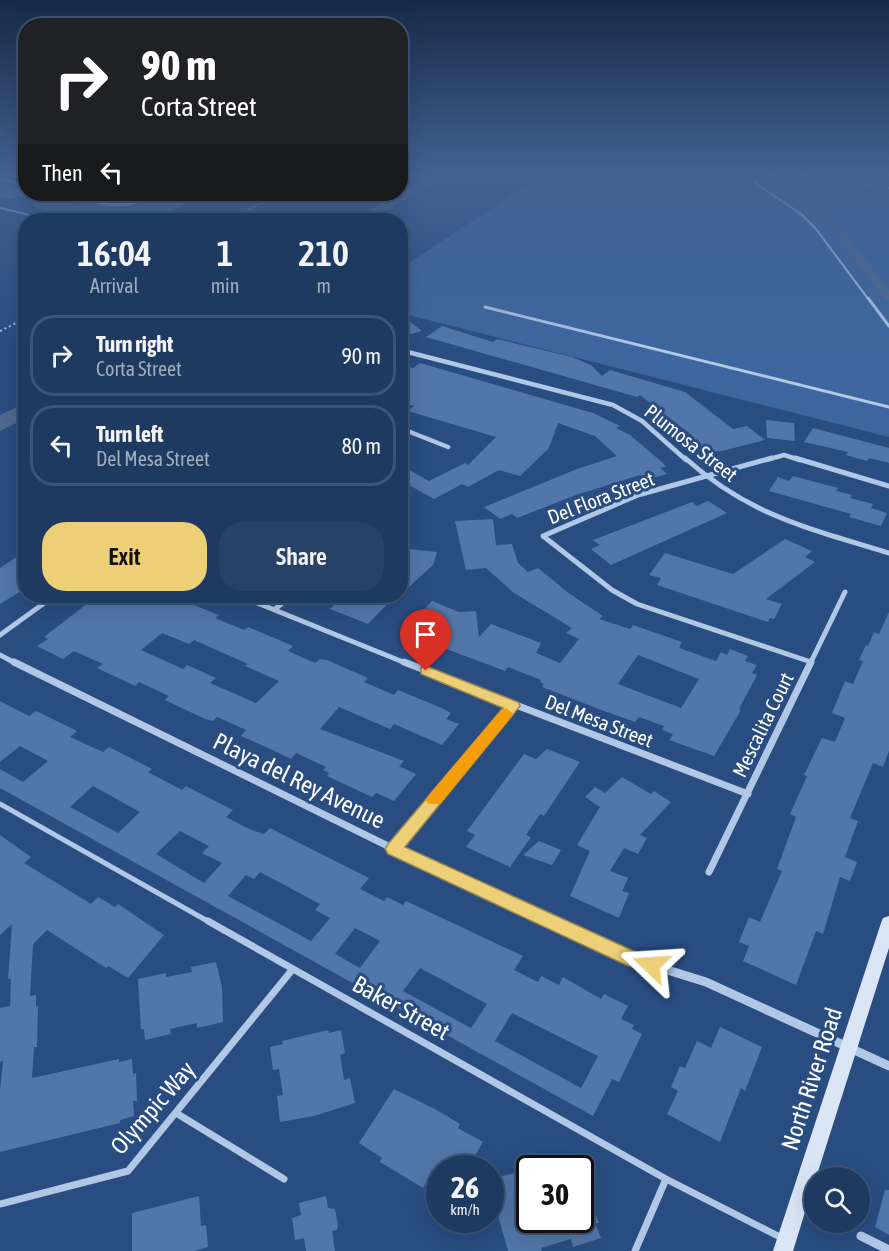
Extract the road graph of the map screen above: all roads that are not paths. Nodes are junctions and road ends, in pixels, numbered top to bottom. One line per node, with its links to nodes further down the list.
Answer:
1 (818, 231): 3 (lane)
2 (484, 308): 5 (lane)
3 (889, 326)
4 (408, 352): 8 (street, Plumosa Street)
5 (889, 407)
6 (408, 431): 7 (street)
7 (448, 447)
8 (707, 478): 9 (street, Del Flora Street); 10 (street, Plumosa Street); 18 (street, Del Flora Street)
9 (889, 486)
10 (889, 552)
11 (844, 592): 18 (street, Mescalita Court)
12 (44, 603): 16 (street)
13 (259, 603): 15 (street, Del Mesa Street)
14 (282, 603): 15 (street)
15 (275, 609): 19 (street, Del Mesa Street)
16 (0, 635)
17 (0, 655): 22 (street, Playa del Rey Avenue)
18 (811, 662): 20 (street, Mescalita Court)
19 (513, 706): 20 (street, Del Mesa Street); 22 (street)
20 (748, 794): 23 (street, Mescalita Court)
21 (0, 804): 25 (lane, Baker Street)
22 (394, 849): 26 (street, Playa del Rey Avenue)
23 (709, 872)
24 (889, 923): 26 (street, North River Road)
25 (292, 970): 28 (lane, Olympic Way); 30 (lane, Baker Street)
26 (849, 1046): 27 (street, Playa del Rey Avenue); 33 (street, North River Road)
27 (889, 1065)
28 (176, 1113): 29 (lane); 31 (lane, Olympic Way)
29 (284, 1179)
30 (666, 1179): 33 (lane, Baker Street); 35 (lane)
31 (0, 1204)
32 (861, 1236): 34 (street)
33 (785, 1246)
34 (889, 1250)
35 (635, 1251)

